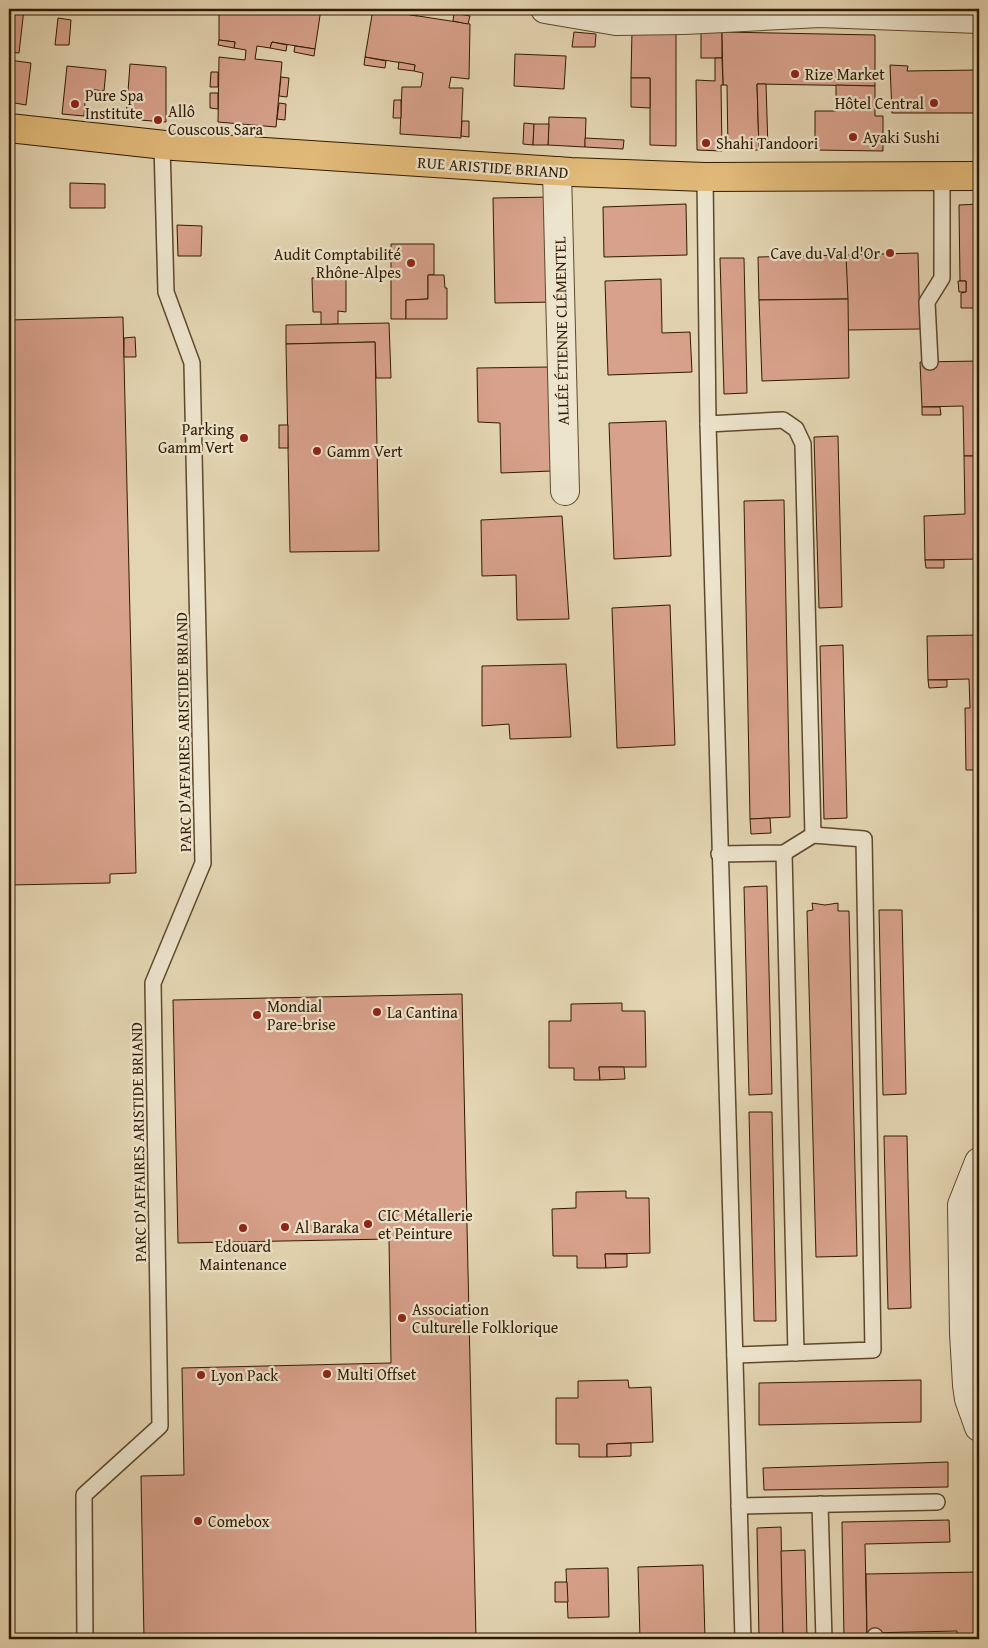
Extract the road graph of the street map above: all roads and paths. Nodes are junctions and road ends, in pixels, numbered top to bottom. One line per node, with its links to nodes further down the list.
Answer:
1 (545, 9): 2 (street)
2 (821, 11): 3 (street)
3 (979, 19)
4 (9, 128): 5 (main road, RUE ARISTIDE BRIAND)
5 (162, 145): 6 (main road, RUE ARISTIDE BRIAND); 23 (lane, PARC D'AFFAIRES ARISTIDE BRIAND)
6 (557, 171): 9 (main road, RUE ARISTIDE BRIAND); 12 (street, ALLÉE ÉTIENNE CLÉMENTEL)
7 (942, 176): 8 (main road, RUE ARISTIDE BRIAND); 9 (main road, RUE ARISTIDE BRIAND); 10 (lane)
8 (979, 176)
9 (705, 177): 11 (lane)
10 (930, 362)
11 (708, 424): 13 (lane); 15 (lane)
12 (565, 491)
13 (813, 835): 14 (lane); 17 (lane)
14 (784, 853): 15 (lane); 17 (lane)
15 (720, 854): 18 (lane)
16 (979, 1162): 19 (street)
17 (796, 1353): 18 (lane)
18 (735, 1355): 22 (lane)
19 (979, 1427)
20 (938, 1502): 21 (lane)
21 (820, 1504): 22 (lane); 25 (lane)
22 (739, 1506): 24 (lane)
23 (85, 1639)
24 (743, 1639)
25 (824, 1639)

